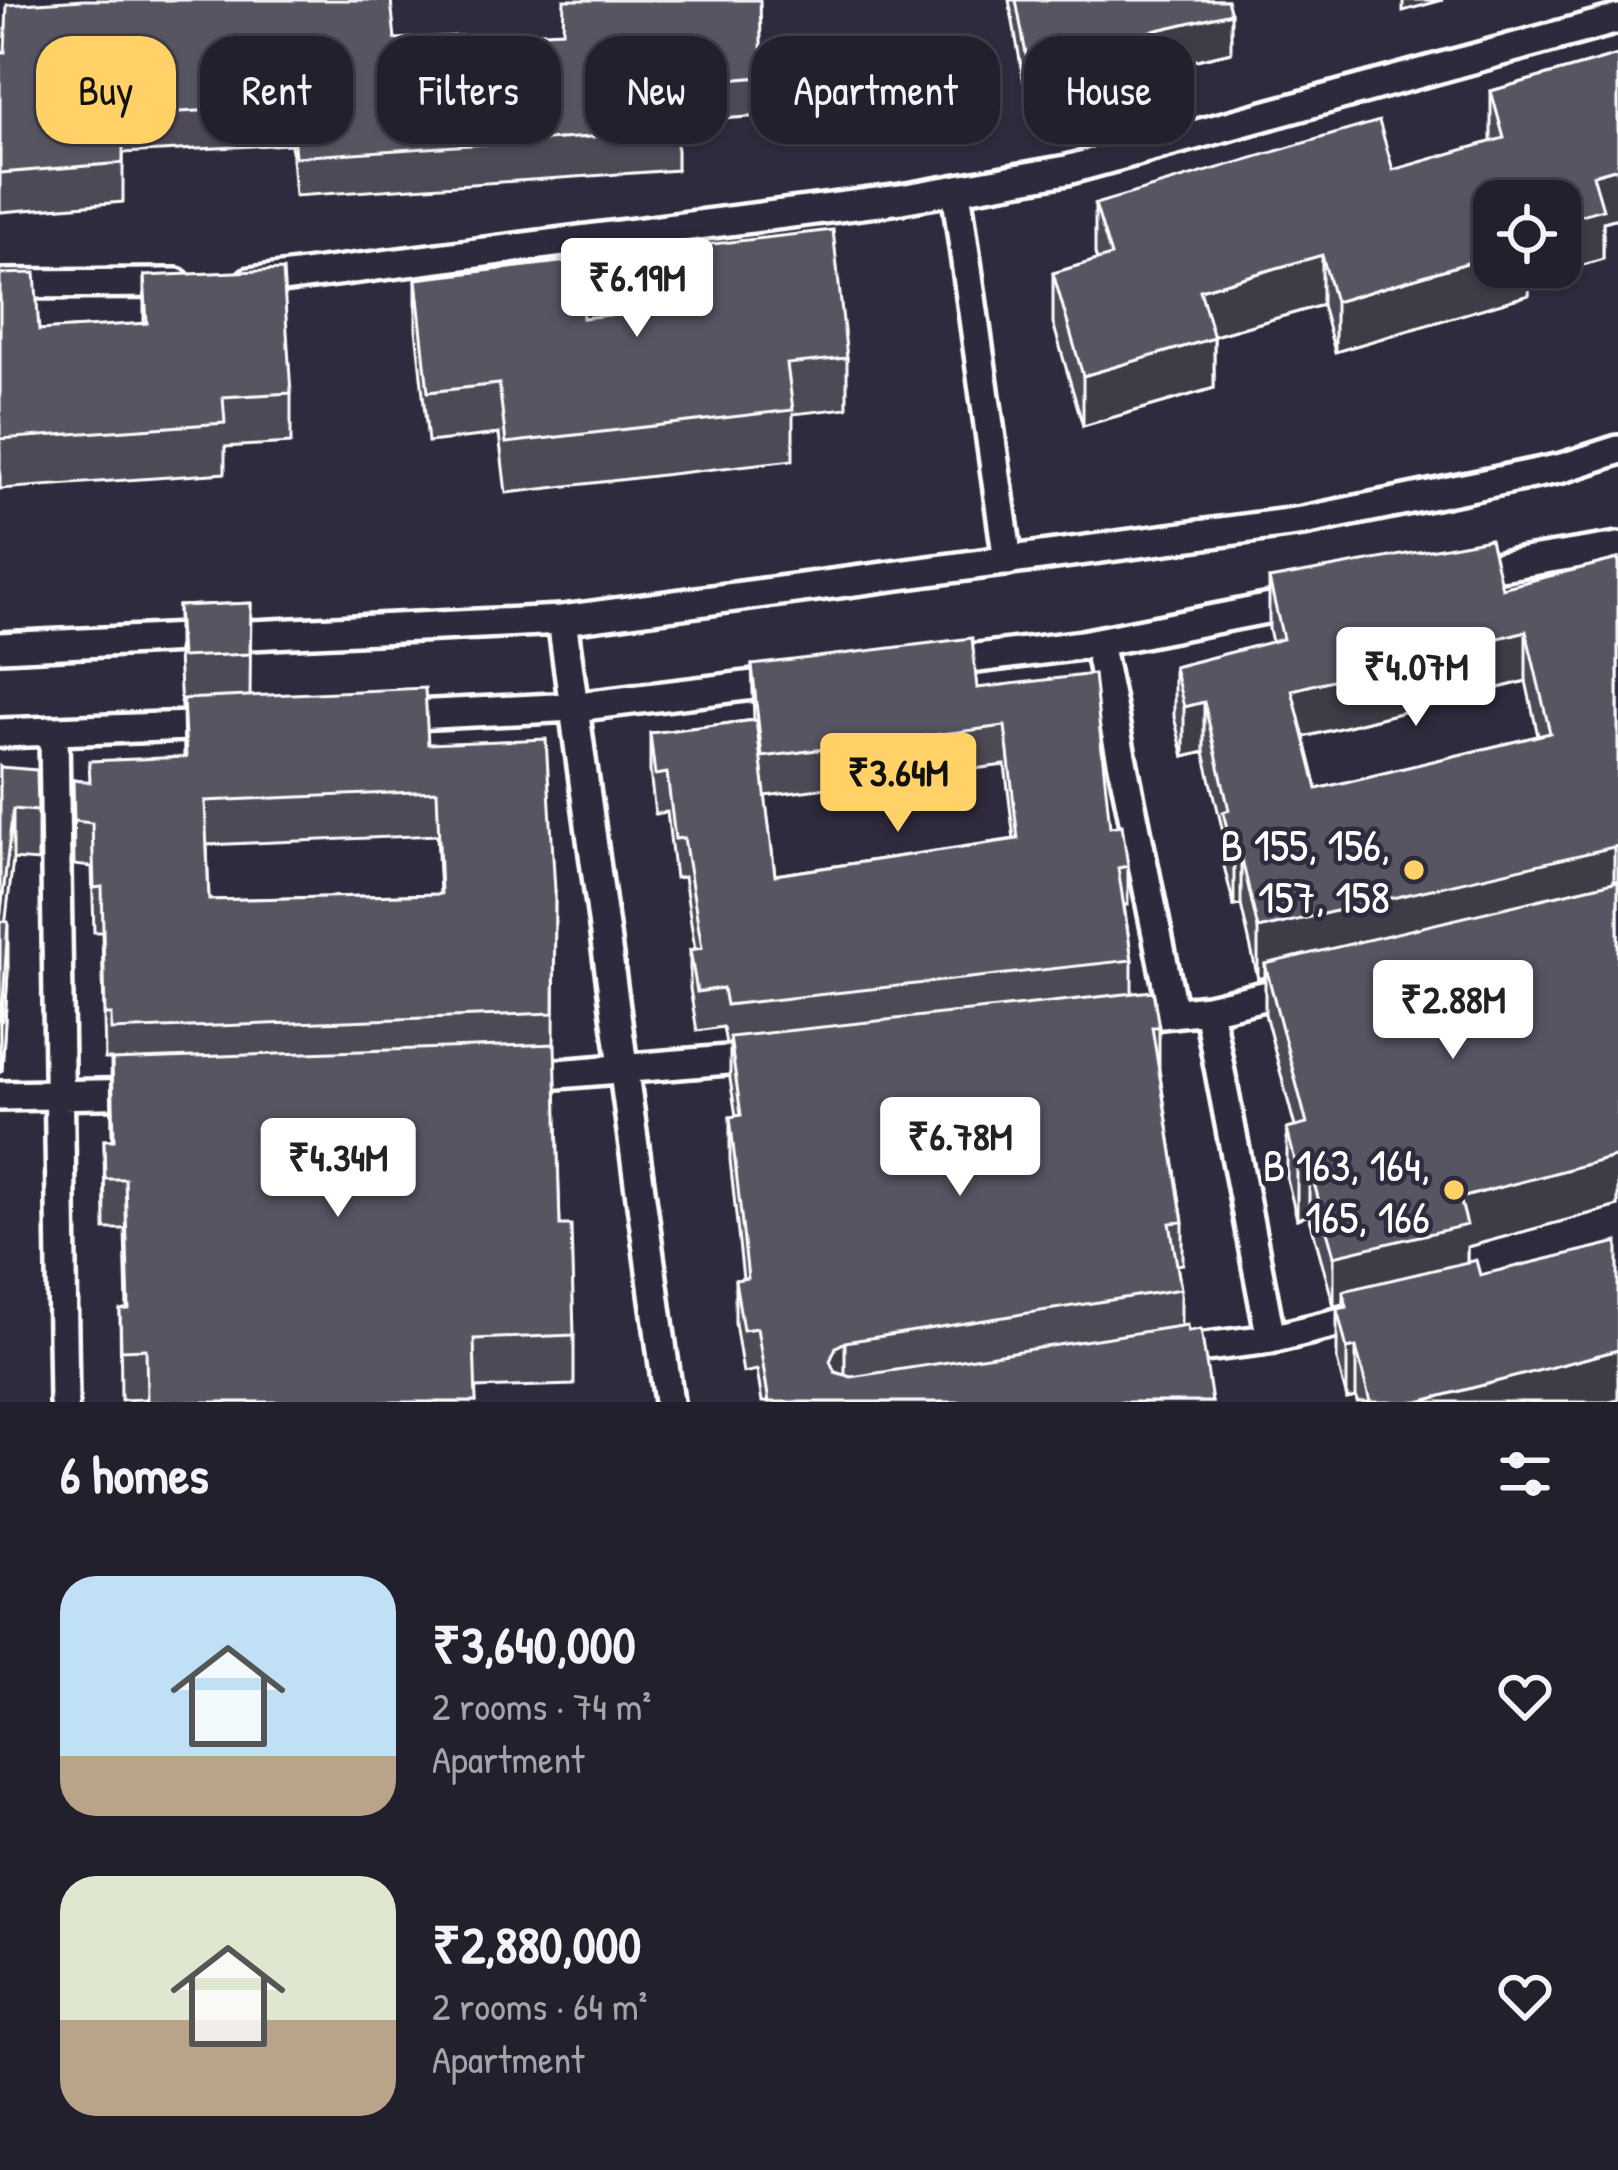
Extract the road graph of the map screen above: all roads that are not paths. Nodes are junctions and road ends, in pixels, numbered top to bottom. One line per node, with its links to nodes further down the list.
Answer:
1 (1618, 19): 2 (lane)
2 (956, 190): 3 (lane); 6 (lane)
3 (0, 284)
4 (1618, 450): 6 (lane)
5 (1618, 547): 7 (lane)
6 (1008, 561): 9 (lane)
7 (1435, 577)
8 (1324, 598): 10 (lane)
9 (562, 620): 11 (lane); 14 (lane)
10 (1098, 642): 12 (lane); 21 (lane)
11 (0, 647)
12 (898, 668)
13 (806, 679): 14 (lane)
14 (575, 706): 15 (lane); 24 (lane)
15 (362, 718)
16 (244, 724): 18 (lane)
17 (0, 733): 18 (lane)
18 (54, 733): 28 (lane)
19 (1322, 982): 20 (lane)
20 (1208, 1009): 21 (lane); 30 (lane)
21 (1173, 1013): 22 (lane)
22 (1104, 1020)
23 (784, 1055): 24 (lane)
24 (624, 1073): 25 (lane); 33 (lane)
25 (483, 1079)
26 (176, 1092): 28 (lane)
27 (0, 1096): 28 (lane)
28 (59, 1097): 32 (lane)
29 (1408, 1306): 30 (lane)
30 (1271, 1339): 31 (lane)
31 (1142, 1354)
32 (64, 1402)
33 (669, 1402)

